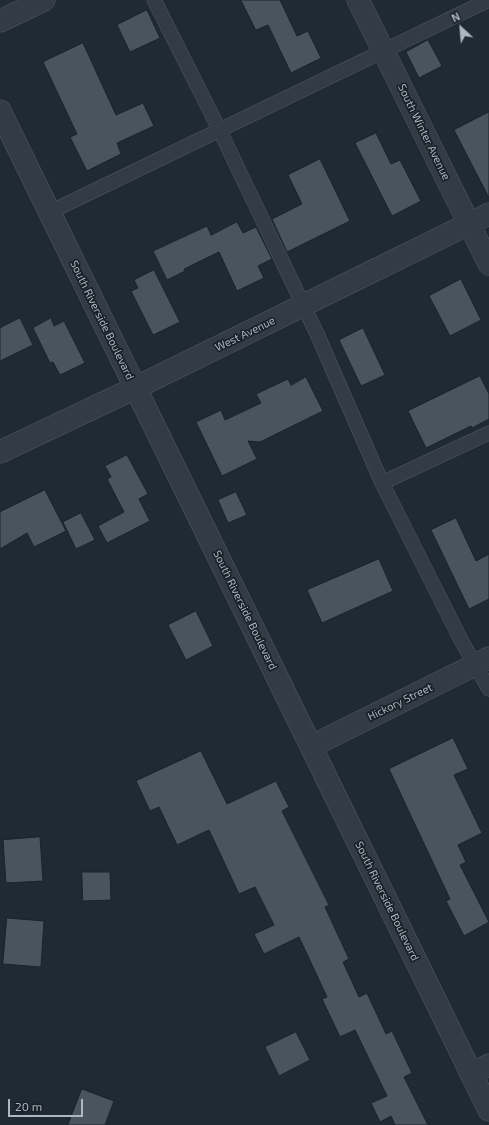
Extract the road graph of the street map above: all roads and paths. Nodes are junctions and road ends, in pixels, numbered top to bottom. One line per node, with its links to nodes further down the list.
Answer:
1 (44, 0): 5 (street)
2 (154, 0): 8 (lane)
3 (358, 0): 6 (street, South Winter Avenue)
4 (489, 0): 6 (lane)
5 (0, 21)
6 (384, 51): 8 (lane); 11 (street, South Winter Avenue)
7 (0, 111): 9 (street, South Riverside Boulevard)
8 (220, 131): 9 (lane); 13 (lane)
9 (50, 212): 14 (street, South Riverside Boulevard)
10 (489, 214): 11 (street, West Avenue)
11 (469, 224): 12 (street, South Winter Avenue); 13 (street, West Avenue)
12 (489, 264)
13 (303, 305): 14 (street, West Avenue); 17 (lane)
14 (135, 388): 16 (street, West Avenue); 20 (street, South Riverside Boulevard)
15 (489, 433): 17 (lane)
16 (0, 452)
17 (382, 483): 18 (lane)
18 (482, 661): 19 (lane); 20 (street, Hickory Street)
19 (489, 689)
20 (312, 746): 21 (street, South Riverside Boulevard)
21 (480, 1070): 22 (street, South Riverside Boulevard)
22 (489, 1110)

